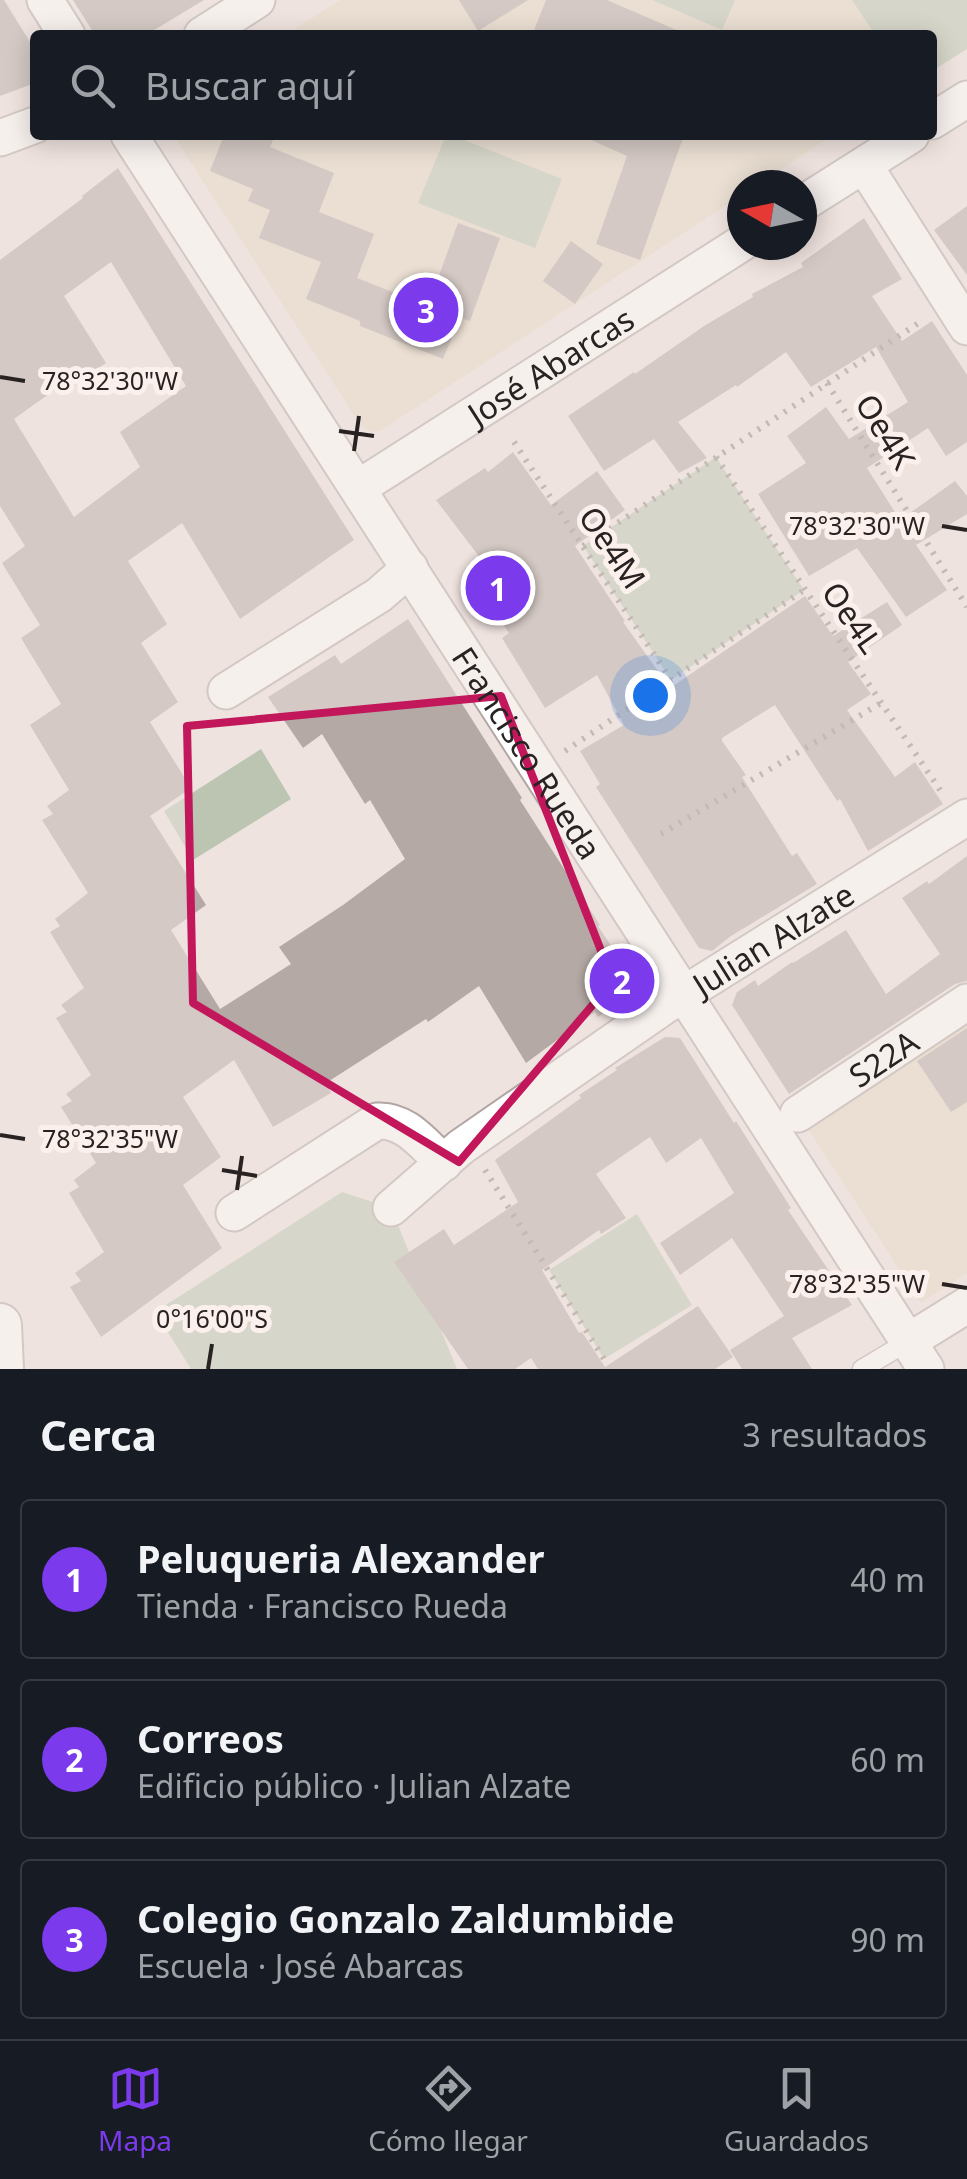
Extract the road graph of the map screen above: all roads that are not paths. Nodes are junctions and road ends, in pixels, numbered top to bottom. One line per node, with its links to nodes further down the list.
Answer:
1 (45, 0): 3 (street)
2 (257, 0): 4 (street)
3 (64, 30)
4 (210, 30)
5 (967, 99): 6 (street)
6 (937, 118)
7 (30, 127): 8 (street)
8 (0, 138)
9 (133, 140): 15 (street, Francisco Rueda)
10 (902, 140): 11 (street)
11 (864, 165): 12 (street); 14 (street)
12 (817, 195)
13 (727, 253): 15 (street, José Abarcas)
14 (951, 319)
15 (358, 488): 16 (street, Francisco Rueda)
16 (410, 568): 17 (street); 19 (street, Francisco Rueda)
17 (226, 692)
18 (959, 812): 19 (street, Julian Alzate)
19 (686, 994): 22 (street, Julian Alzate); 27 (street, Francisco Rueda)
20 (967, 1002): 21 (street, S22A)
21 (798, 1114)
22 (444, 1162): 23 (street, Julian Alzate); 24 (street)
23 (391, 1208)
24 (234, 1213)
25 (967, 1304): 27 (street)
26 (0, 1325): 28 (street)
27 (918, 1355): 29 (lane)
28 (2, 1369)
29 (862, 1369)

